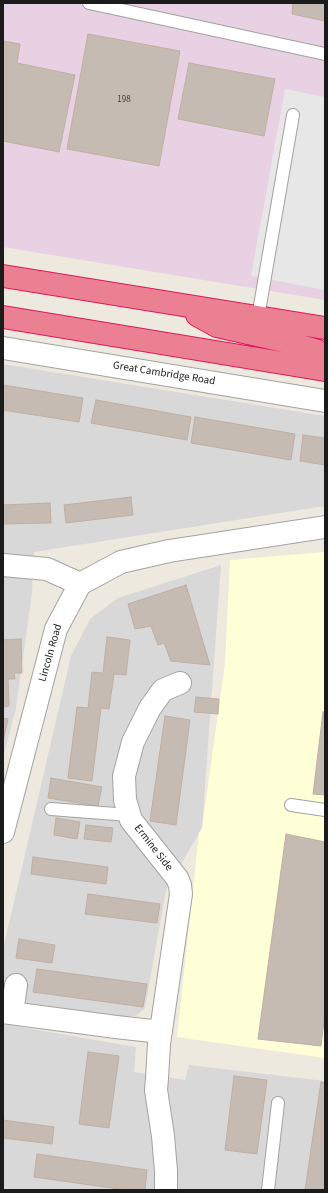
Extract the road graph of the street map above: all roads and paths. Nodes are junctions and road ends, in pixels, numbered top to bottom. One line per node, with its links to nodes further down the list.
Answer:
1 (89, 3): 2 (lane)
2 (325, 54)
3 (293, 115): 7 (lane)
4 (3, 276): 5 (highway)
5 (178, 304): 7 (highway); 10 (highway)
6 (3, 317): 10 (highway)
7 (258, 317): 8 (highway)
8 (325, 328)
9 (3, 348): 11 (street, Great Cambridge Road)
10 (323, 370)
11 (325, 401)
12 (325, 527): 14 (street)
13 (3, 565): 14 (street)
14 (80, 584): 20 (street, Lincoln Road)
15 (180, 683): 19 (street, Ermine Side)
16 (291, 805): 18 (lane)
17 (51, 809): 19 (lane)
18 (325, 810)
19 (129, 814): 23 (street, Ermine Side)
20 (4, 829)
21 (16, 985): 22 (street)
22 (8, 1012): 23 (street)
23 (161, 1032): 25 (street, Ermine Side)
24 (278, 1103): 26 (lane)
25 (166, 1190)
26 (268, 1190)

